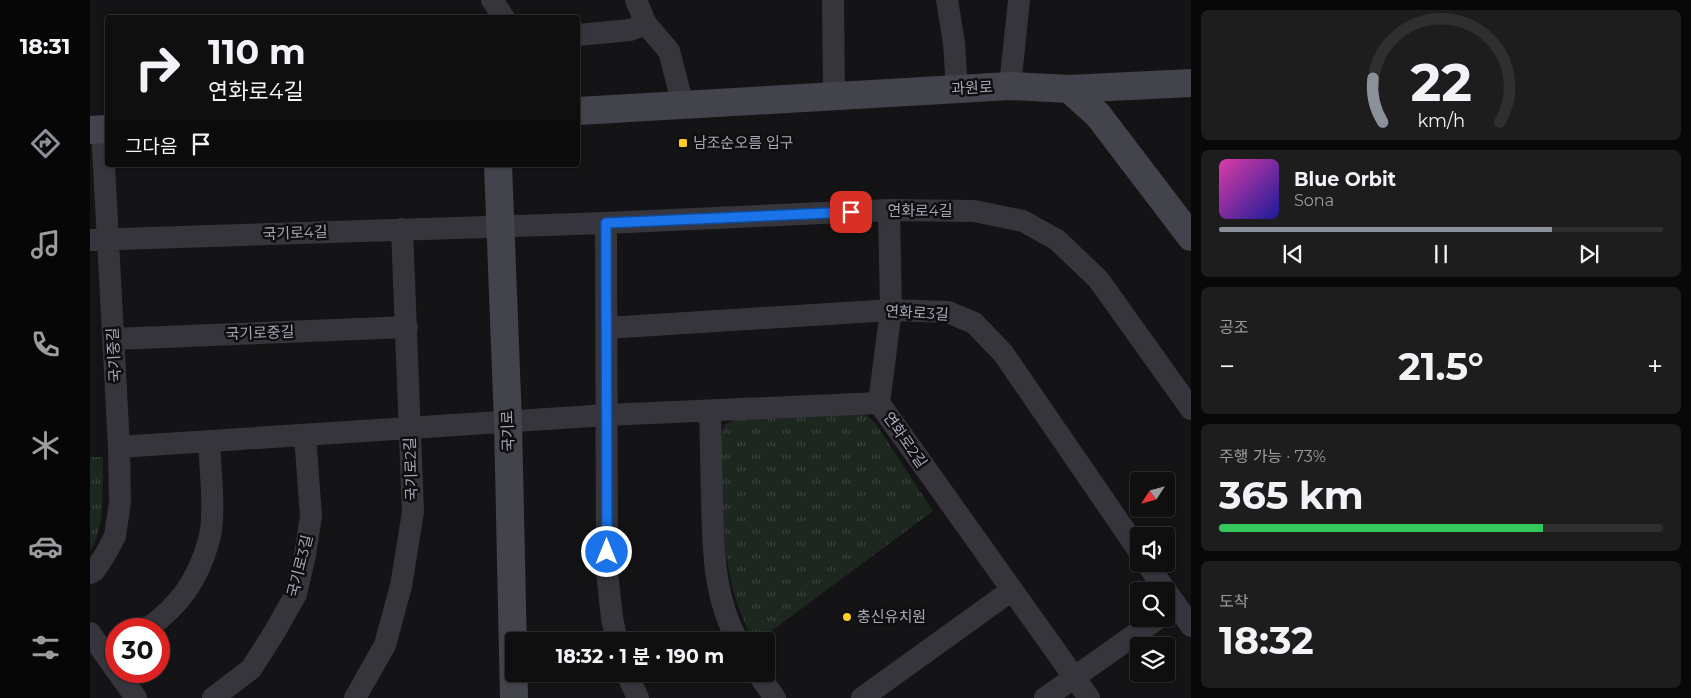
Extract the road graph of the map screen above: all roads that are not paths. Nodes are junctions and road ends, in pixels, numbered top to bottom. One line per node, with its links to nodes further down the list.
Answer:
1 (492, 0): 6 (street)
2 (636, 0): 7 (street)
3 (832, 0): 13 (street)
4 (947, 0): 11 (street)
5 (1019, 0): 10 (street)
6 (502, 15)
7 (646, 24): 8 (street); 14 (street)
8 (580, 35)
9 (1191, 83): 12 (main road, 과원로)
10 (1010, 86): 11 (main road, 과원로); 12 (main road, 과원로)
11 (957, 89): 13 (main road, 과원로)
12 (1069, 89): 22 (main road)
13 (834, 96): 14 (main road, 과원로)
14 (683, 105): 15 (main road, 과원로)
15 (580, 111)
16 (100, 129): 23 (street, 국기중길)
17 (498, 167): 20 (main road, 국기로)
18 (889, 210): 19 (street, 연화로4길); 24 (street); 29 (street, 연화로4길)
19 (606, 223): 20 (street, 연화로4길); 26 (street)
20 (500, 226): 21 (street, 국기로4길); 32 (main road, 국기로)
21 (402, 229): 23 (street, 국기로4길); 25 (street, 국기로2길)
22 (1191, 237)
23 (99, 240): 27 (street, 국기중길)
24 (891, 310): 26 (street, 연화로3길); 28 (street); 37 (street, 연화로3길)
25 (407, 326): 27 (street, 국기로중길); 33 (street, 국기로2길)
26 (607, 328): 31 (street)
27 (113, 339): 36 (street, 국기중길)
28 (879, 404): 30 (street, 연화로2길); 40 (street, 연화로2길)
29 (1191, 409)
30 (710, 411): 31 (street, 연화로2길); 46 (street)
31 (608, 415): 32 (street, 연화로2길); 45 (street)
32 (508, 422): 33 (street); 56 (main road, 국기로)
33 (410, 428): 34 (street); 55 (street, 국기로2길)
34 (305, 435): 35 (street); 54 (street, 국기로3길)
35 (209, 441): 36 (street); 42 (street)
36 (119, 447): 39 (street, 국기중길)
37 (1130, 538)
38 (1154, 572): 41 (street)
39 (90, 573)
40 (1012, 590): 49 (street, 연화로2길); 59 (street)
41 (1178, 604): 43 (street)
42 (162, 618)
43 (1191, 626)
44 (1146, 627): 49 (street)
45 (615, 632)
46 (733, 632)
47 (90, 633): 48 (street)
48 (105, 651)
49 (1074, 677): 60 (street); 61 (street, 연화로2길)
50 (631, 682): 57 (street)
51 (764, 682): 58 (street)
52 (127, 683): 53 (street)
53 (136, 698)
54 (214, 698)
55 (355, 698)
56 (514, 698)
57 (638, 698)
58 (775, 698)
59 (862, 698)
60 (1045, 698)
61 (1089, 698)

